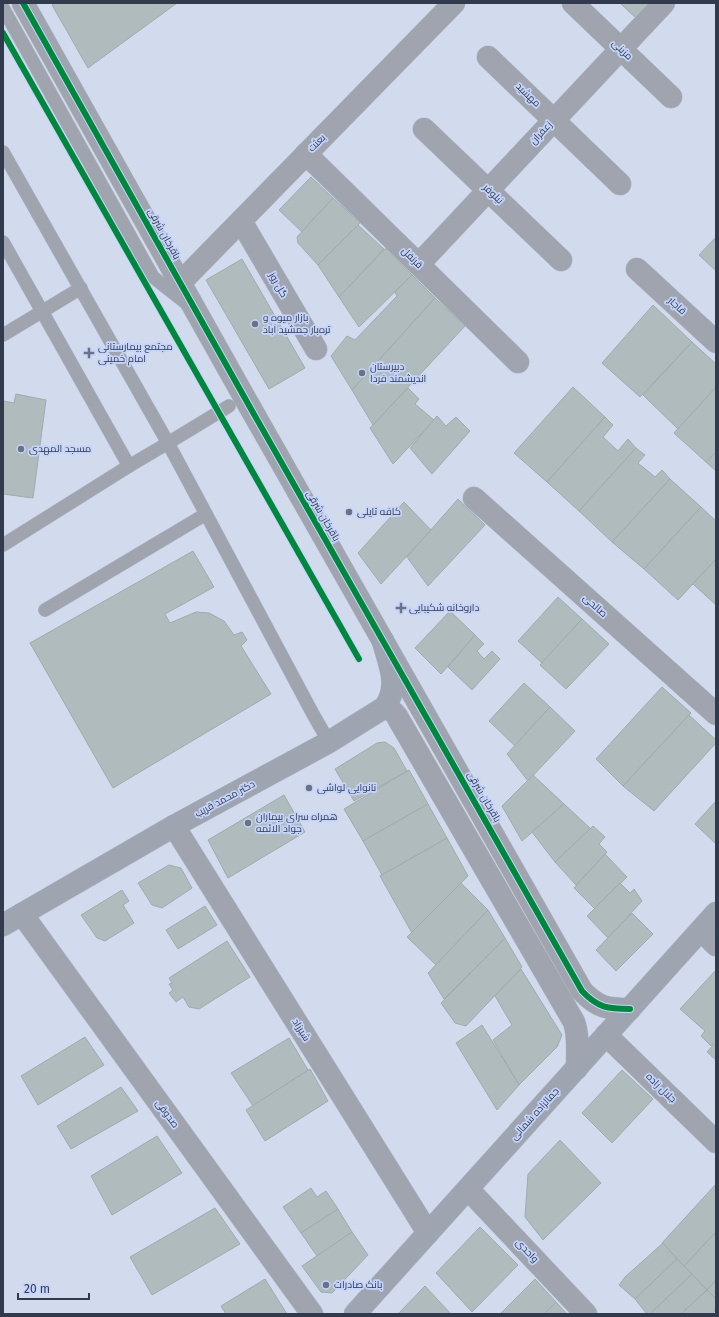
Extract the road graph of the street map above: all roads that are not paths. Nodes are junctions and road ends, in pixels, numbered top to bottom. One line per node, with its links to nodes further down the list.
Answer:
1 (23, 3): 20 (street, باقرخان شرقی)
2 (454, 3): 12 (street, بعثت)
3 (573, 3): 6 (street, مزینی)
4 (664, 3): 6 (street, زعفران)
5 (3, 8): 22 (lane)
6 (621, 49): 8 (street, مزینی); 9 (street, زعفران)
7 (488, 57): 9 (street, مهشید)
8 (670, 97)
9 (554, 120): 13 (street, مهشید); 14 (street, زعفران)
10 (424, 129): 14 (street, نیلوفر)
11 (3, 152): 21 (lane)
12 (306, 154): 15 (street, بعثت); 18 (street, قرنفل)
13 (620, 184)
14 (488, 190): 17 (street, نیلوفر); 18 (street, زعفران)
15 (241, 221): 20 (street, بعثت); 26 (street, گل روز)
16 (3, 242): 23 (lane)
17 (561, 260)
18 (418, 264): 27 (street, قرنفل)
19 (637, 269): 25 (street, قاجار)
20 (180, 283): 22 (street, باقرخان شرقی)
21 (81, 288): 23 (lane); 29 (lane)
22 (195, 310): 35 (street, باقرخان شرقی)
23 (42, 311): 24 (lane); 30 (lane)
24 (3, 335)
25 (716, 342)
26 (316, 349)
27 (518, 362)
28 (229, 406): 29 (lane)
29 (168, 443): 30 (lane); 32 (lane)
30 (129, 466): 33 (lane)
31 (474, 498): 37 (street, صالحی)
32 (206, 514): 34 (lane); 38 (lane)
33 (3, 545)
34 (44, 610)
35 (383, 641): 36 (main road); 45 (street, باقرخان شرقی)
36 (385, 707): 38 (main road, دکتر محمد قریب); 47 (street)
37 (716, 714)
38 (329, 742): 39 (main road, دکتر محمد قریب)
39 (174, 826): 41 (main road, دکتر محمد قریب); 50 (street, شیرزاد)
40 (716, 913): 43 (main road, جمالزاده شمالی)
41 (22, 914): 42 (main road, دکتر محمد قریب); 51 (street, صدوقی)
42 (3, 924)
43 (701, 930): 44 (street); 45 (main road, جمالزاده شمالی)
44 (716, 945)
45 (630, 1009): 46 (main road, جمالزاده شمالی)
46 (606, 1035): 47 (main road, جمالزاده شمالی); 48 (street, جلال زاده)
47 (577, 1068): 49 (main road, جمالزاده شمالی)
48 (716, 1142)
49 (468, 1189): 50 (main road, جمالزاده شمالی); 53 (street, واحدی)
50 (428, 1233): 52 (main road, جمالزاده شمالی)
51 (312, 1314)
52 (355, 1314)
53 (586, 1314)

